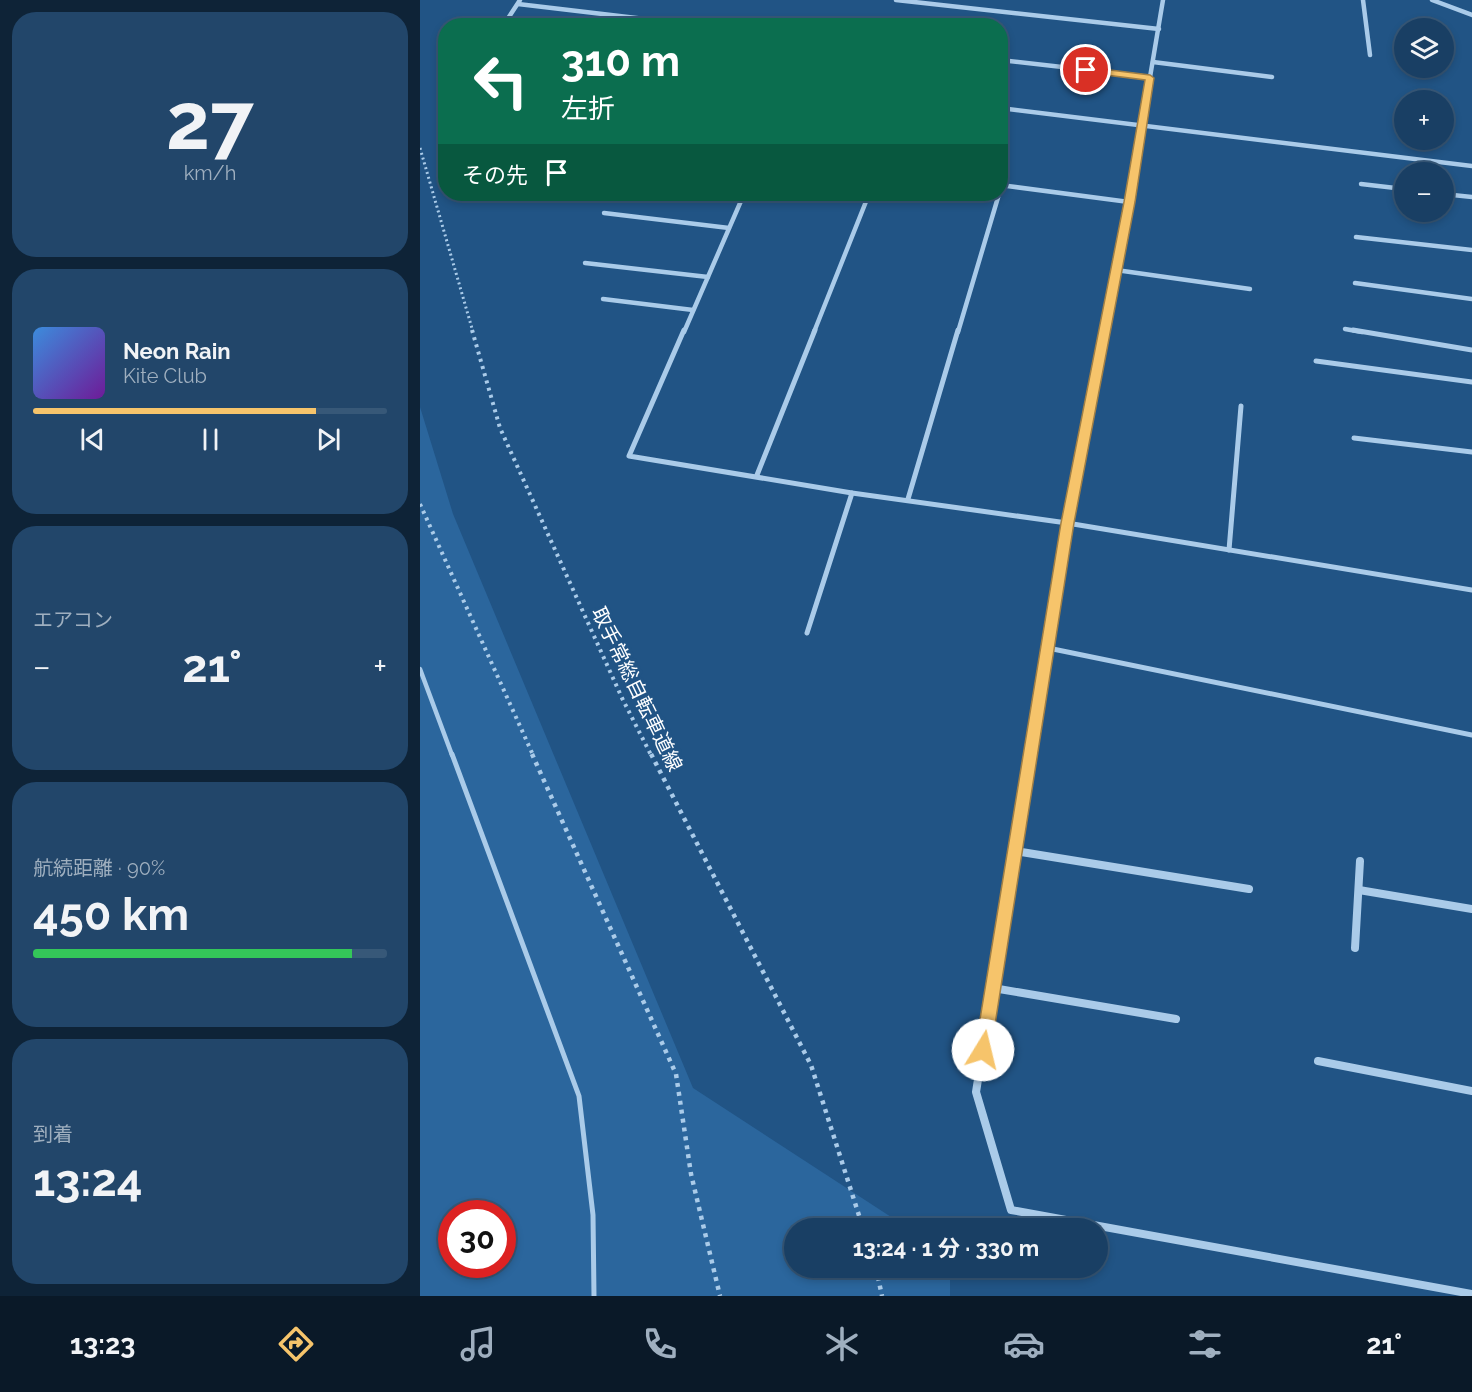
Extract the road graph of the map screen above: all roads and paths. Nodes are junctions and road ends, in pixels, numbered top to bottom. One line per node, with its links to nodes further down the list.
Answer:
1 (896, 0): 9 (street)
2 (1163, 0): 9 (street)
3 (1363, 0): 10 (street)
4 (1432, 0): 6 (street)
5 (519, 2): 7 (street); 8 (street)
6 (1472, 15)
7 (508, 18)
8 (642, 18)
9 (1159, 29): 12 (street)
10 (1370, 55)
11 (1008, 61): 14 (street)
12 (1153, 62): 13 (street); 14 (street)
13 (1272, 77)
14 (1150, 78): 16 (street)
15 (1008, 109): 16 (street)
16 (1141, 125): 18 (street); 27 (street)
17 (420, 148): 68 (path, 取手常総自転車道線)
18 (1472, 166)
19 (1361, 184): 20 (street)
20 (1394, 188)
21 (1008, 189): 27 (street)
22 (1454, 195): 23 (street)
23 (1472, 197)
24 (741, 201): 29 (street)
25 (866, 201): 47 (street)
26 (997, 201): 49 (street)
27 (1129, 202): 33 (street)
28 (604, 213): 29 (street)
29 (729, 228): 34 (street)
30 (1356, 237): 31 (street)
31 (1472, 250)
32 (585, 263): 34 (street)
33 (1116, 270): 36 (street); 51 (street)
34 (708, 277): 39 (street)
35 (1355, 282): 38 (street)
36 (1250, 289)
37 (603, 299): 39 (street)
38 (1472, 299)
39 (693, 310): 47 (street)
40 (1345, 329): 41 (street)
41 (1472, 350)
42 (1316, 361): 43 (street)
43 (1472, 382)
44 (1241, 406): 52 (street)
45 (1354, 438): 46 (street)
46 (1472, 452)
47 (757, 475): 48 (street)
48 (852, 493): 49 (street); 54 (street)
49 (908, 499): 51 (street)
50 (420, 504): 72 (path)
51 (1067, 523): 52 (street); 55 (street)
52 (1229, 550): 53 (street)
53 (1472, 590)
54 (807, 633)
55 (1048, 648): 57 (street); 58 (street)
56 (420, 669): 71 (lane)
57 (1472, 735)
58 (1015, 851): 60 (street); 64 (street)
59 (1360, 861): 61 (street)
60 (1249, 889)
61 (1359, 890): 62 (street); 63 (street)
62 (1472, 909)
63 (1355, 948)
64 (993, 988): 65 (street); 70 (street)
65 (1176, 1019)
66 (1318, 1061): 67 (street)
67 (1472, 1091)
68 (860, 1218)
69 (878, 1278): 73 (path)
70 (1472, 1294)
71 (594, 1296)
72 (720, 1296)
73 (882, 1296)

